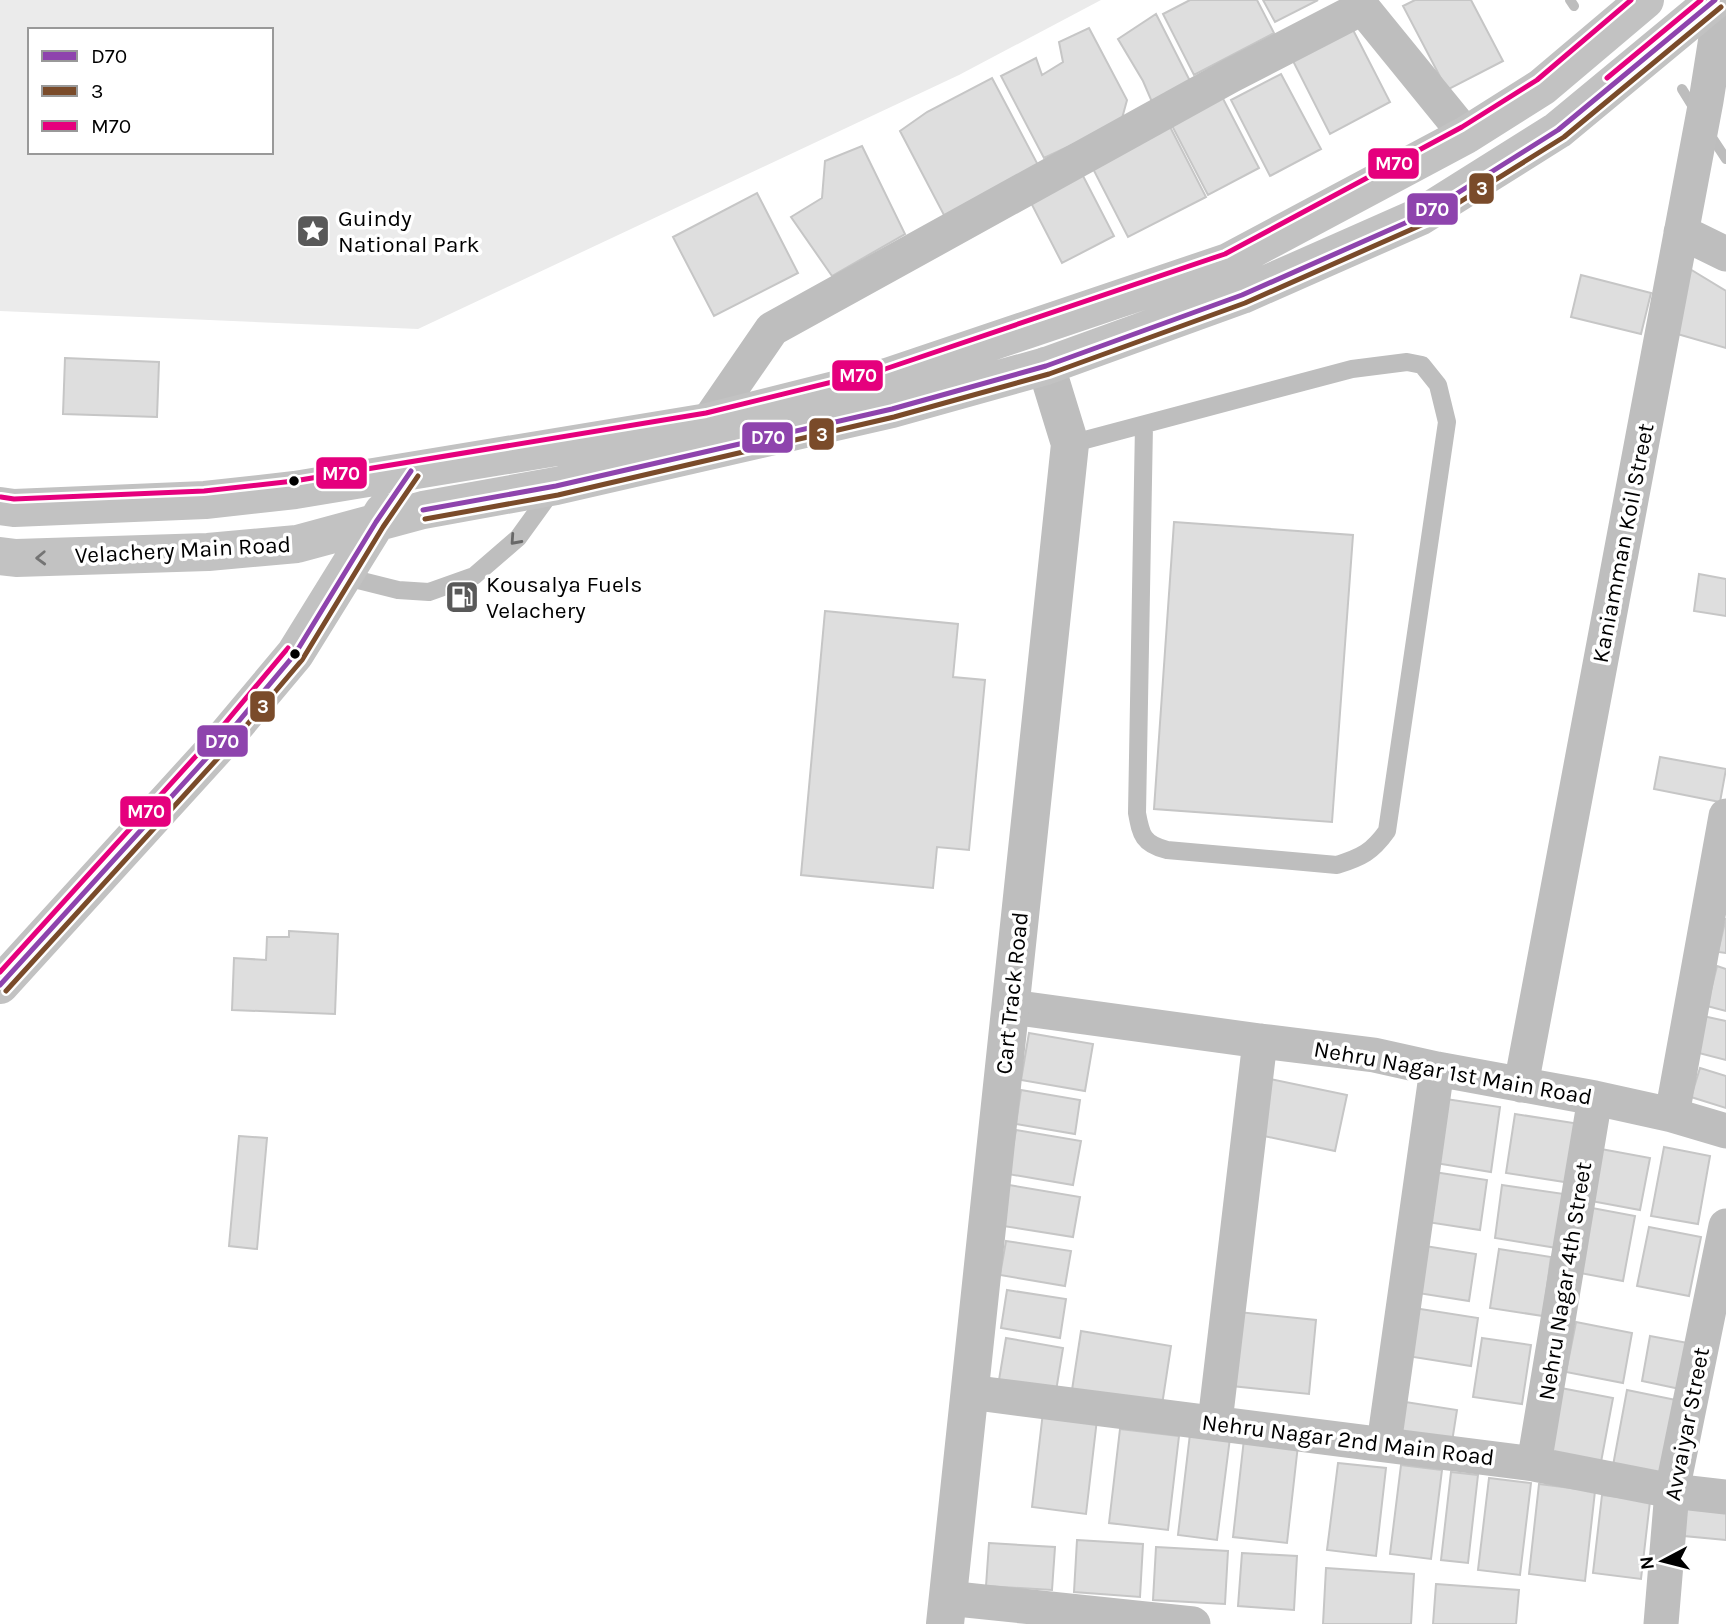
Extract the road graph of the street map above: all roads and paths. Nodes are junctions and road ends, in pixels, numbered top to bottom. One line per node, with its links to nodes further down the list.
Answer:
1 (1645, 0): 4 (main road)
2 (1715, 0): 7 (main road, Velachery Main Road)
3 (1722, 0): 5 (street, Kaniamman Koil Street)
4 (1466, 135): 8 (main road); 8 (street)
5 (1681, 232): 6 (street); 22 (street, Kaniamman Koil Street)
6 (1726, 254)
7 (1046, 366): 10 (street, Cart Track Road); 12 (main road, Velachery Main Road)
8 (708, 422): 11 (main road)
9 (1143, 425): 9 (lane); 10 (lane)
10 (1070, 444): 19 (street, Cart Track Road)
11 (411, 471): 13 (main road); 14 (main road)
12 (556, 486): 14 (main road, Velachery Main Road); 16 (lane, one-way to 16)
13 (0, 506)
14 (376, 522): 15 (main road, Velachery Main Road, one-way to 15); 16 (main road)
15 (0, 556)
16 (342, 576): 18 (main road)
17 (1726, 816): 24 (street)
18 (0, 985)
19 (1011, 1007): 20 (street, Nehru Nagar 1st Main Road); 27 (street, Cart Track Road)
20 (1260, 1041): 21 (street, Nehru Nagar 1st Main Road); 28 (street)
21 (1437, 1069): 22 (street, Nehru Nagar 1st Main Road); 29 (street)
22 (1521, 1085): 23 (street, Nehru Nagar 1st Main Road)
23 (1595, 1098): 24 (street, Nehru Nagar 1st Main Road); 30 (street, Nehru Nagar 4th Street)
24 (1672, 1115): 25 (street, Nehru Nagar 1st Main Road)
25 (1726, 1132)
26 (1726, 1226): 31 (street, Avvaiyar Street)
27 (968, 1392): 28 (street, Nehru Nagar 2nd Main Road); 33 (street, Cart Track Road)
28 (1215, 1422): 29 (street, Nehru Nagar 2nd Main Road)
29 (1384, 1444): 30 (street, Nehru Nagar 2nd Main Road)
30 (1534, 1464): 31 (street, Nehru Nagar 2nd Main Road)
31 (1672, 1491): 32 (street, Nehru Nagar 2nd Main Road); 35 (street, Avvaiyar Street)
32 (1726, 1497)
33 (946, 1611): 34 (street)
34 (1193, 1624)
35 (1661, 1624)

